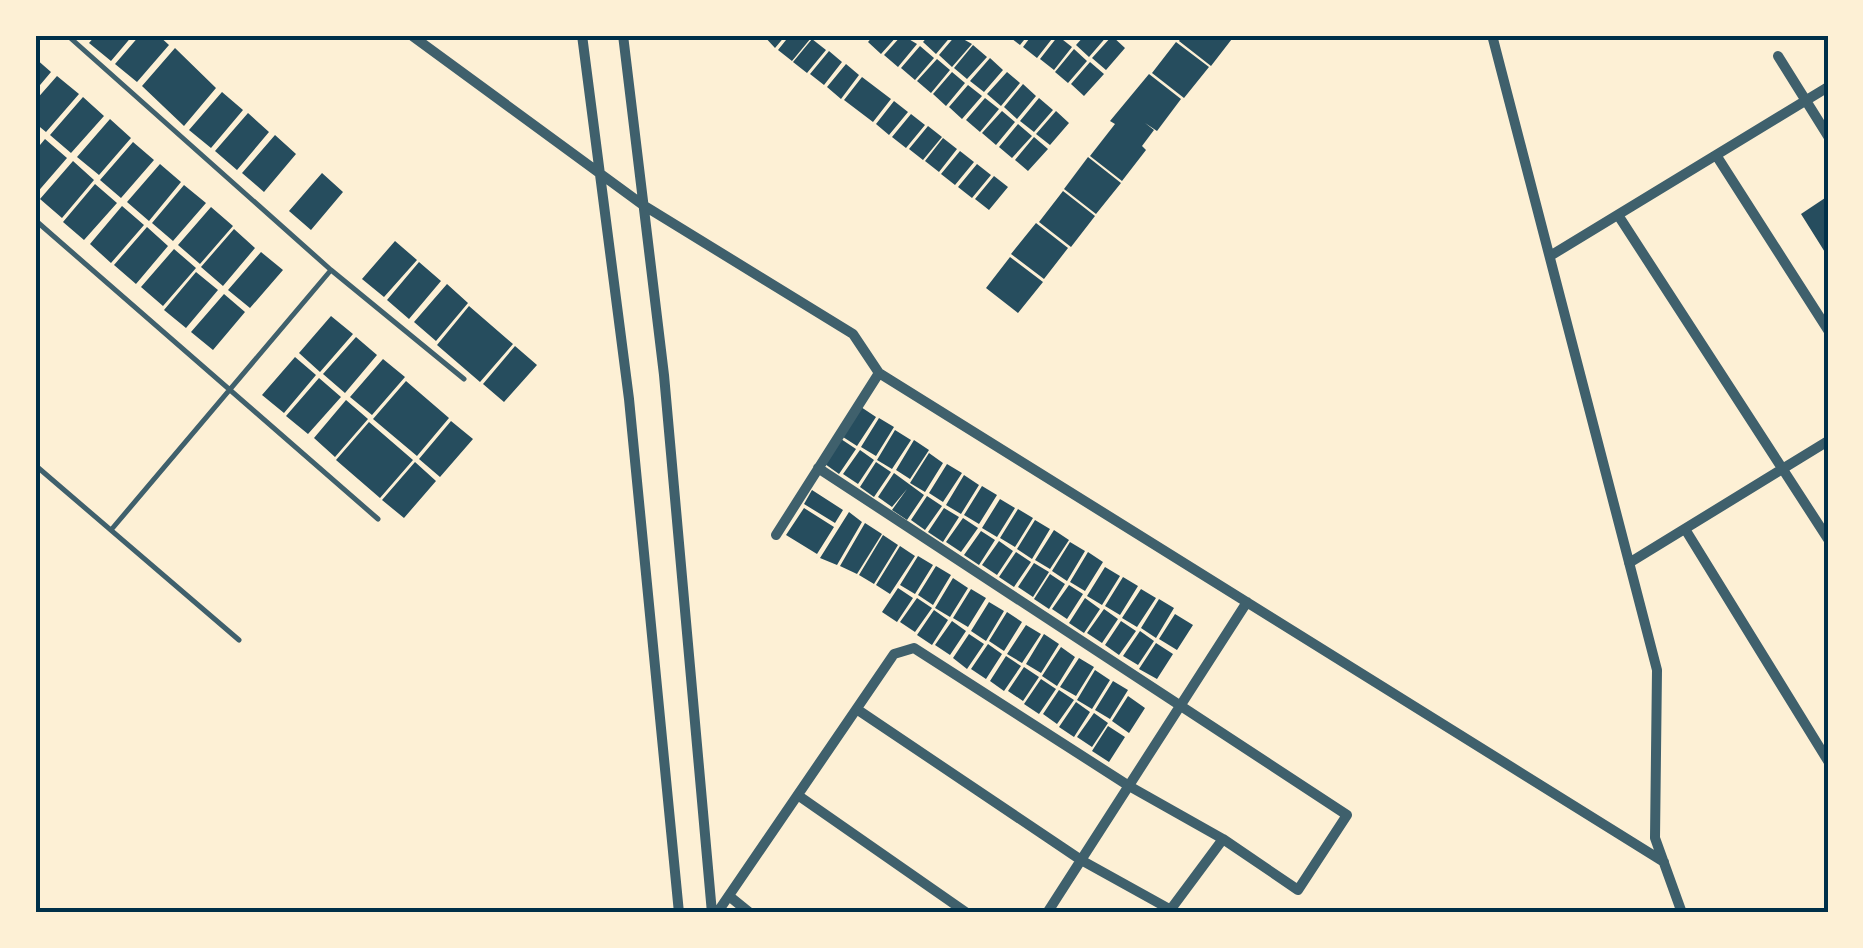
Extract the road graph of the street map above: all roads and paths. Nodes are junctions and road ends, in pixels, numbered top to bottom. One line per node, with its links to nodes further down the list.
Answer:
1 (67, 35): 16 (lane)
2 (412, 35): 11 (street)
3 (582, 35): 11 (street)
4 (623, 35): 12 (street)
5 (1492, 35): 15 (street)
6 (1778, 56): 8 (street)
7 (1828, 88): 8 (street)
8 (1805, 102): 9 (street); 10 (street)
9 (1828, 136)
10 (1716, 155): 13 (street); 17 (street)
11 (601, 175): 12 (street); 43 (street)
12 (644, 205): 18 (street); 44 (street)
13 (1618, 215): 15 (street); 24 (street)
14 (35, 220): 20 (lane)
15 (1550, 256): 30 (street)
16 (331, 270): 19 (lane); 20 (lane)
17 (1828, 330)
18 (879, 372): 23 (street); 31 (street)
19 (464, 379)
20 (229, 390): 25 (lane); 27 (lane)
21 (1828, 442): 24 (street)
22 (35, 464): 27 (lane)
23 (818, 468): 28 (street); 33 (street)
24 (1785, 468): 26 (street); 29 (street)
25 (378, 519)
26 (1685, 529): 30 (street); 35 (street)
27 (112, 530): 32 (lane)
28 (776, 535)
29 (1828, 540)
30 (1630, 563): 40 (street)
31 (1247, 602): 33 (street); 40 (street)
32 (240, 640)
33 (1182, 703): 36 (street); 38 (street)
34 (858, 710): 36 (street); 37 (street); 39 (street)
35 (1828, 761)
36 (1129, 786): 38 (street); 39 (street)
37 (799, 796): 41 (street); 46 (street)
38 (1223, 839): 42 (street)
39 (1082, 860): 42 (street); 47 (street)
40 (1664, 862): 48 (street)
41 (729, 896): 44 (street); 45 (street)
42 (1172, 912)
43 (679, 913)
44 (714, 913)
45 (750, 913)
46 (967, 913)
47 (1047, 913)
48 (1682, 913)

